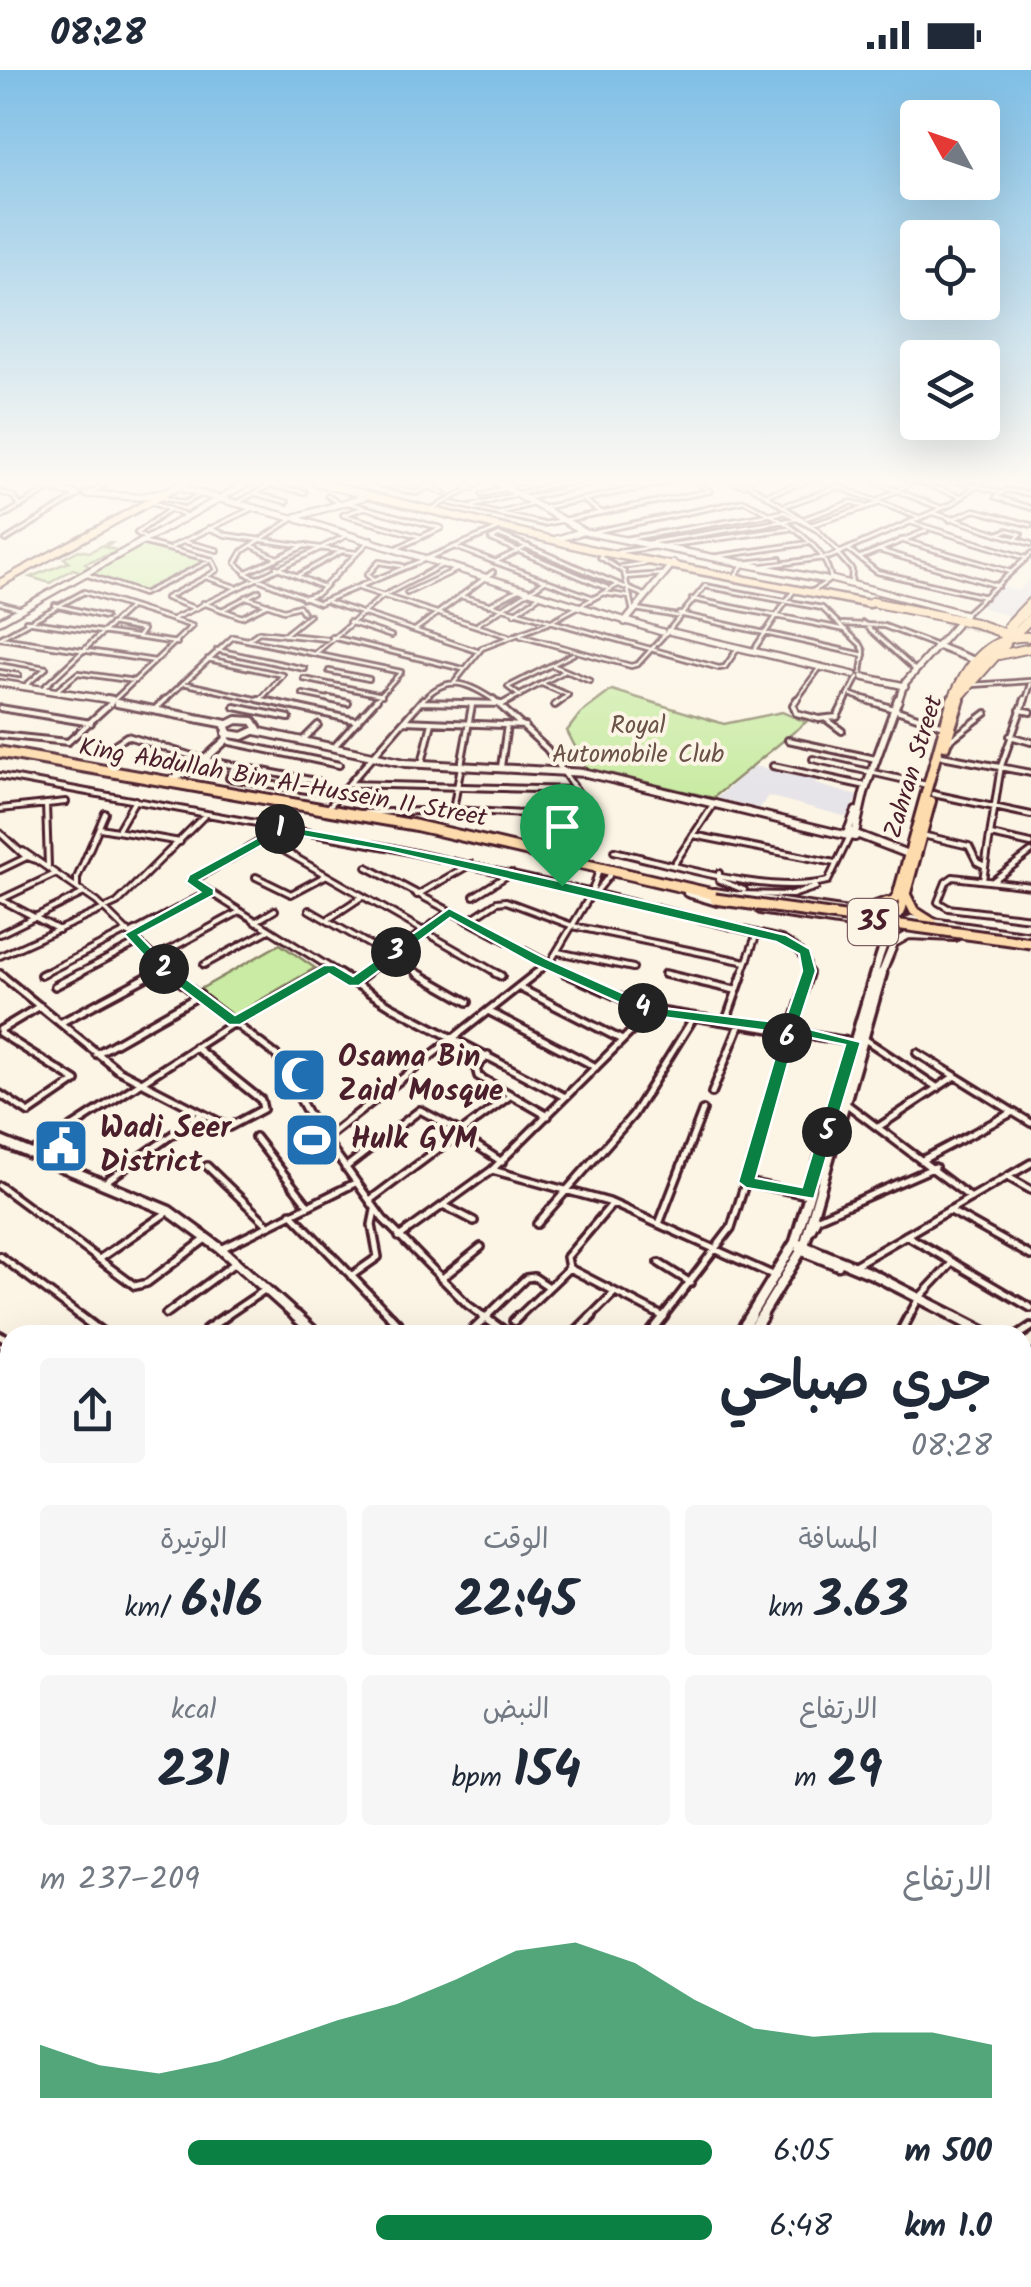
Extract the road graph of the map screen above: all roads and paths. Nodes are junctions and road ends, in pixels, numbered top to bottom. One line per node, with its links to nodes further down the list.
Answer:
1 (63, 585): 58 (street)
2 (115, 585): 35 (street)
3 (162, 585): 35 (street)
4 (190, 585): 45 (street)
5 (274, 585): 46 (street)
6 (317, 585): 27 (street)
7 (325, 585): 27 (street)
8 (363, 585): 28 (street)
9 (404, 585): 39 (street)
10 (424, 585): 38 (street)
11 (473, 585): 40 (street)
12 (504, 585): 31 (street)
13 (538, 585): 36 (street)
14 (560, 585): 47 (street)
15 (600, 585): 29 (street)
16 (617, 585): 29 (street)
17 (619, 585): 30 (street)
18 (627, 585): 30 (street)
19 (655, 585): 42 (street)
20 (771, 585): 32 (main road)
21 (790, 585): 33 (main road)
22 (820, 585): 33 (street)
23 (855, 585): 74 (street)
24 (935, 585): 44 (street)
25 (236, 586): 52 (street)
26 (998, 586): 44 (street)
27 (323, 588): 46 (street)
28 (358, 588): 39 (street); 51 (street)
29 (609, 589): 37 (street)
30 (628, 589): 42 (street); 48 (street)
31 (517, 590): 36 (street); 57 (street)
32 (794, 590): 50 (street); 53 (main road)
33 (813, 590): 53 (main road)
34 (259, 591): 43 (street)
35 (149, 592): 45 (street)
36 (526, 593): 41 (street); 62 (street)
37 (601, 593): 47 (street); 48 (street)
38 (407, 594)
39 (384, 596): 66 (street); 67 (street)
40 (460, 596): 57 (street); 67 (street)
41 (538, 596): 61 (street); 65 (street)
42 (646, 596): 64 (street)
43 (246, 597): 55 (street); 63 (street)
44 (985, 597): 74 (street)
45 (166, 598): 60 (street)
46 (303, 598): 51 (street)
47 (593, 598): 61 (street)
48 (630, 598): 64 (street)
49 (692, 598): 50 (street); 68 (street); 70 (street)
50 (787, 601): 70 (street); 82 (street)
51 (328, 602): 66 (street)
52 (204, 603): 60 (street); 63 (street)
53 (871, 603): 73 (highway); 74 (highway)
54 (0, 604): 58 (street)
55 (268, 604): 63 (street); 91 (street)
56 (55, 605): 59 (street); 71 (street); 76 (street)
57 (490, 605): 62 (street)
58 (21, 608): 75 (street)
59 (129, 608): 72 (street); 81 (street)
60 (194, 608): 72 (street)
61 (575, 608): 78 (street); 79 (street)
62 (501, 609): 65 (street); 83 (street)
63 (222, 610)
64 (634, 611): 68 (street); 78 (street)
65 (514, 612): 79 (street)
66 (361, 613): 77 (street); 85 (street)
67 (438, 613): 83 (street); 85 (street)
68 (678, 615): 88 (street); 89 (street)
69 (1031, 615): 90 (highway); 90 (highway)
70 (776, 616): 86 (street); 89 (street)
71 (104, 617)
72 (171, 620): 100 (street)
73 (945, 620)
74 (961, 620): 84 (highway); 101 (street)
75 (0, 621)
76 (26, 621): 87 (street); 95 (street)
77 (349, 622): 93 (street); 96 (street)
78 (624, 622): 88 (street)
79 (548, 623): 92 (street); 107 (street)
80 (863, 623): 82 (street); 101 (street); 124 (street)
81 (112, 624): 87 (street); 94 (street)
82 (840, 624): 86 (street)
83 (476, 625): 97 (street)
84 (976, 627): 90 (highway); 90 (highway); 102 (highway)
85 (415, 630): 106 (street)
86 (847, 630): 111 (street)
87 (104, 632): 94 (street); 104 (street)
88 (665, 632): 103 (street); 107 (street)
89 (766, 633): 108 (street); 111 (street)
90 (1009, 633): 99 (highway); 102 (highway); 112 (highway); 144 (main road, Zahran Street)
91 (284, 635): 96 (street); 98 (street)
92 (518, 635): 97 (street); 109 (street)
93 (391, 636)
94 (138, 637): 100 (street)
95 (0, 638): 104 (street)
96 (330, 638): 110 (street); 120 (street)
97 (511, 638): 106 (street)
98 (249, 640): 105 (street); 110 (street)
99 (1031, 642): 112 (highway)
100 (176, 643): 115 (street)
101 (936, 646): 116 (street); 124 (street)
102 (988, 646): 116 (highway)
103 (738, 648): 107 (street); 108 (street)
104 (84, 650): 115 (street); 141 (street)
105 (216, 650): 113 (street); 119 (street)
106 (478, 651): 120 (street)
107 (649, 651): 109 (street)
108 (753, 651): 118 (street)
109 (576, 652): 117 (street)
110 (316, 653): 145 (street)
111 (864, 655): 125 (street)
112 (995, 656): 137 (highway)
113 (208, 659): 132 (street); 149 (street)
114 (0, 660): 139 (street)
115 (157, 661): 130 (street)
116 (976, 661): 144 (highway)
117 (552, 665): 122 (street); 147 (street)
118 (821, 666): 125 (street); 166 (street)
119 (306, 669)
120 (464, 669): 133 (street)
121 (330, 671): 127 (street)
122 (566, 671): 131 (street); 136 (street)
123 (0, 672): 126 (street)
124 (912, 672): 138 (street)
125 (859, 674): 138 (street); 146 (street)
126 (19, 675)
127 (351, 675): 128 (street); 140 (street)
128 (369, 678)
129 (304, 680): 140 (street)
130 (135, 681): 142 (street); 150 (street)
131 (590, 681)
132 (183, 683): 149 (street); 158 (street)
133 (454, 683): 151 (street); 154 (street)
134 (1031, 683): 137 (street); 160 (street)
135 (0, 684): 139 (street)
136 (542, 684): 147 (street); 156 (street)
137 (972, 684): 144 (highway)
138 (904, 685): 159 (street)
139 (24, 687): 141 (street)
140 (340, 687): 145 (street)
141 (40, 690): 142 (street)
142 (54, 692): 150 (street)
143 (304, 694): 148 (street)
144 (958, 694): 176 (main road, Zahran Street); 186 (main road, Zahran Street)
145 (382, 695): 168 (street)
146 (851, 695): 159 (street); 166 (street)
147 (520, 696): 154 (street)
148 (327, 699): 152 (street); 162 (street)
149 (262, 700): 162 (street)
150 (115, 702): 158 (street); 171 (street)
151 (421, 702): 153 (street); 169 (street)
152 (348, 704)
153 (472, 704): 154 (street); 172 (street)
154 (503, 704): 175 (street)
155 (236, 706): 161 (street)
156 (555, 706)
157 (0, 708): 171 (street)
158 (156, 708): 177 (street)
159 (894, 710): 176 (street); 196 (street)
160 (1020, 710): 163 (street); 182 (street)
161 (256, 711): 165 (street); 167 (street)
162 (315, 711): 168 (street)
163 (1031, 712)
164 (986, 713): 186 (street)
165 (289, 718)
166 (826, 719): 179 (street)
167 (249, 720): 177 (street); 178 (street)
168 (358, 721): 190 (street)
169 (404, 721): 170 (street); 192 (street)
170 (432, 722): 172 (street); 198 (street)
171 (91, 723): 180 (street)
172 (468, 724): 174 (street); 203 (street)
173 (318, 725): 184 (street)
174 (507, 726): 175 (street); 204 (street)
175 (525, 726): 207 (street)
176 (944, 726): 217 (main road, Zahran Street)
177 (227, 728): 181 (street); 197 (street)
178 (256, 731): 181 (street); 184 (street)
179 (842, 732)
180 (0, 734)
181 (243, 736): 185 (street)
182 (1010, 736): 187 (street); 206 (street)
183 (788, 740): 191 (street)
184 (302, 741): 190 (street)
185 (230, 742): 197 (street); 202 (street)
186 (946, 742): 193 (main road, Zahran Street)
187 (1031, 742)
188 (115, 744): 189 (street)
189 (155, 744): 197 (street); 200 (street)
190 (333, 748): 192 (street)
191 (845, 752): 196 (street); 199 (street)
192 (372, 756): 198 (street); 212 (street)
193 (942, 756): 206 (street); 217 (main road, Zahran Street)
194 (0, 757): 211 (highway, King Abdullah Bin Al-Hussein II Street / 35); 257 (highway, King Abdullah Bin Al-Hussein II Street / 35)
195 (813, 759): 199 (street)
196 (876, 759): 208 (street)
197 (207, 760): 201 (street); 211 (street); 213 (street)
198 (422, 764): 203 (street)
199 (839, 764): 208 (street)
200 (172, 766)
201 (234, 766): 201 (street)
202 (339, 766)
203 (462, 766): 204 (street); 215 (street)
204 (500, 766): 207 (street)
205 (773, 766): 214 (street)
206 (1003, 768): 209 (street); 222 (street)
207 (560, 769): 216 (street); 220 (street)
208 (871, 772): 214 (street); 217 (street)
209 (1031, 773)
210 (0, 776): 218 (street)
211 (168, 781): 213 (highway, King Abdullah Bin Al-Hussein II Street / 35)
212 (350, 784): 215 (street); 224 (street)
213 (195, 786): 224 (highway, King Abdullah Bin Al-Hussein II Street / 35)
214 (866, 786): 237 (street)
215 (458, 787): 216 (street); 225 (street)
216 (576, 790): 225 (street)
217 (931, 790): 222 (street); 236 (main road, Zahran Street); 241 (main road, Zahran Street)
218 (134, 800): 227 (street); 231 (street)
219 (66, 802): 221 (street)
220 (716, 802): 234 (street); 237 (street)
221 (46, 804): 223 (street); 245 (street)
222 (996, 807): 228 (street); 235 (street)
223 (0, 809)
224 (327, 810): 229 (highway, King Abdullah Bin Al-Hussein II Street / 35)
225 (454, 810): 229 (street)
226 (105, 813): 230 (street)
227 (206, 814): 232 (street); 239 (street)
228 (1031, 814)
229 (355, 815): 268 (highway, King Abdullah Bin Al-Hussein II Street / 35)
230 (100, 828): 231 (street); 260 (street)
231 (118, 829): 239 (street)
232 (281, 829): 238 (street); 248 (street)
233 (0, 833): 244 (street)
234 (693, 834): 247 (street); 249 (street)
235 (991, 834): 240 (street); 250 (street)
236 (922, 835): 250 (street); 273 (main road, Zahran Street)
237 (849, 836): 241 (street); 247 (street)
238 (267, 840): 259 (street); 269 (street)
239 (180, 842): 278 (street)
240 (1031, 844)
241 (910, 849): 263 (main road, Zahran Street)
242 (614, 851): 249 (street)
243 (1031, 852): 264 (street)
244 (25, 854): 246 (street); 253 (street)
245 (46, 854): 246 (street); 252 (street)
246 (38, 861): 252 (street)
247 (835, 862): 265 (street)
248 (471, 864): 254 (street); 274 (street)
249 (674, 864): 255 (street)
250 (985, 866): 262 (street)
251 (366, 867): 274 (street)
252 (49, 869): 256 (street)
253 (0, 870)
254 (511, 873): 271 (street); 275 (street)
255 (719, 873): 265 (street); 272 (street)
256 (55, 874): 261 (street); 277 (street)
257 (603, 875): 268 (highway, King Abdullah Bin Al-Hussein II Street / 35); 271 (street)
258 (256, 876): 259 (street)
259 (324, 876): 276 (street)
260 (77, 878): 261 (street); 267 (street)
261 (66, 880): 267 (street)
262 (982, 880): 264 (street); 287 (street)
263 (902, 881): 281 (main road, Zahran Street); 285 (main road)
264 (993, 881): 266 (street)
265 (818, 885): 272 (street)
266 (1031, 886)
267 (77, 888): 270 (street)
268 (688, 891): 272 (street); 293 (street); 306 (highway, King Abdullah Bin Al-Hussein II Street / 35, bridge)
269 (209, 892): 283 (street); 298 (street)
270 (84, 893): 278 (street); 286 (street)
271 (593, 893): 294 (street); 300 (street)
272 (736, 893): 285 (street)
273 (905, 893): 282 (main road, Zahran Street); 292 (main road)
274 (417, 895): 284 (street)
275 (474, 896)
276 (360, 898): 288 (street); 299 (street)
277 (0, 899): 286 (street)
278 (105, 909): 296 (street); 298 (street)
279 (274, 910): 290 (street)
280 (308, 910): 288 (street)
281 (880, 911): 282 (street); 285 (street); 295 (street)
282 (901, 911): 289 (street); 295 (street)
283 (240, 912): 290 (street); 312 (street)
284 (449, 912): 291 (street); 299 (street)
285 (855, 912): 293 (street)
286 (34, 917): 296 (street); 301 (street)
287 (1031, 918)
288 (326, 920): 311 (street)
289 (914, 920): 292 (street); 303 (street); 304 (street)
290 (255, 922): 297 (street)
291 (466, 922): 294 (street); 314 (street)
292 (935, 923): 302 (street); 306 (street)
293 (851, 924): 295 (street); 307 (street)
294 (573, 926): 308 (street); 313 (street)
295 (873, 928): 303 (street)
296 (56, 929): 309 (street); 309 (street)
297 (269, 930): 315 (street); 316 (street)
298 (129, 932): 305 (street); 321 (street)
299 (421, 933): 311 (street); 322 (street)
300 (757, 933): 313 (street); 337 (street)
301 (0, 934)
302 (940, 935): 304 (street); 306 (street); 307 (street)
303 (886, 936): 304 (street); 307 (street)
304 (906, 936): 307 (street)
305 (138, 942): 312 (street); 324 (street)
306 (1031, 942)
307 (886, 948): 341 (street)
308 (558, 952): 314 (street); 318 (street)
309 (11, 953): 310 (street)
310 (0, 957)
311 (389, 957): 323 (street); 328 (street)
312 (154, 958): 317 (street)
313 (746, 962): 326 (street)
314 (547, 964): 325 (street); 331 (street)
315 (204, 965)
316 (327, 967): 323 (street); 333 (street)
317 (163, 968): 327 (street); 335 (street)
318 (633, 968)
319 (0, 974): 329 (street)
320 (664, 974): 326 (street)
321 (41, 975)
322 (501, 976)
323 (354, 983): 339 (street)
324 (55, 986)
325 (518, 988): 330 (street); 340 (street)
326 (736, 990): 334 (street)
327 (200, 996): 333 (street); 344 (street)
328 (468, 1002)
329 (40, 1006): 335 (street); 338 (street)
330 (488, 1010): 339 (street); 346 (street)
331 (652, 1011): 332 (street); 340 (street)
332 (694, 1017): 334 (street); 380 (street)
333 (234, 1022): 342 (street); 364 (street)
334 (726, 1022): 336 (street)
335 (60, 1023): 344 (street)
336 (740, 1024): 337 (street); 351 (street)
337 (791, 1030): 341 (street); 376 (street)
338 (0, 1032): 352 (street)
339 (454, 1037): 345 (street); 364 (street)
340 (623, 1040): 346 (street)
341 (858, 1040): 347 (street); 350 (street)
342 (195, 1047): 349 (street); 358 (street)
343 (917, 1053): 348 (street)
344 (96, 1054): 349 (street)
345 (489, 1055): 353 (street); 354 (street)
346 (596, 1067): 354 (street)
347 (847, 1076): 355 (street); 381 (street)
348 (955, 1076): 350 (street); 357 (street)
349 (138, 1082): 358 (street); 366 (street)
350 (938, 1088): 361 (street)
351 (712, 1093)
352 (1, 1095)
353 (511, 1095): 359 (street); 362 (street)
354 (566, 1097): 359 (street)
355 (844, 1102): 361 (street); 398 (street)
356 (703, 1110): 393 (street)
357 (1013, 1112): 360 (street); 367 (street)
358 (200, 1116): 375 (street)
359 (548, 1116): 368 (street)
360 (1031, 1123)
361 (880, 1126): 367 (street)
362 (460, 1133): 368 (street); 371 (street); 383 (street)
363 (255, 1137): 385 (street)
364 (325, 1139): 371 (street)
365 (0, 1141): 366 (street)
366 (33, 1152): 375 (street)
367 (924, 1160): 372 (street)
368 (502, 1162): 373 (street)
369 (1031, 1162): 374 (street)
370 (207, 1166): 394 (street)
371 (345, 1168): 377 (street)
372 (935, 1168): 382 (street); 398 (street)
373 (492, 1170): 380 (street); 386 (street)
374 (1008, 1177): 379 (street); 382 (street)
375 (104, 1182): 389 (street)
376 (746, 1182): 381 (street); 401 (street)
377 (355, 1183): 383 (street); 385 (street)
378 (0, 1186): 404 (street)
379 (1031, 1190)
380 (568, 1192): 384 (street); 392 (street)
381 (808, 1195): 398 (street)
382 (971, 1198): 388 (street)
383 (369, 1201): 387 (street)
384 (612, 1204): 393 (street); 409 (street)
385 (308, 1205): 390 (street)
386 (445, 1206): 391 (street); 396 (street)
387 (376, 1210): 396 (street); 410 (street)
388 (948, 1210): 395 (street); 403 (street)
389 (169, 1211): 397 (street); 404 (street)
390 (292, 1213): 394 (street); 410 (street)
391 (474, 1221)
392 (536, 1224)
393 (658, 1224): 401 (street)
394 (268, 1225): 400 (street)
395 (906, 1236): 406 (street); 408 (street)
396 (399, 1237): 413 (street)
397 (207, 1238): 400 (street); 404 (street)
398 (800, 1245): 408 (street); 411 (street); 412 (street); 433 (street)
399 (480, 1247): 413 (street)
400 (222, 1249): 405 (street)
401 (716, 1250): 411 (street); 414 (street)
402 (0, 1256): 424 (street)
403 (1031, 1256)
404 (99, 1259)
405 (236, 1262): 416 (street); 420 (street)
406 (952, 1262): 418 (street); 419 (street)
407 (659, 1264): 414 (street)
408 (853, 1266): 412 (street)
409 (569, 1268): 415 (street); 417 (street)
410 (352, 1276): 427 (street)
411 (778, 1277): 432 (street)
412 (875, 1278): 418 (street)
413 (441, 1280): 422 (street)
414 (690, 1284): 421 (street)
415 (549, 1287): 422 (street); 423 (street)
416 (266, 1288): 425 (street); 426 (street)
417 (615, 1292): 421 (street); 430 (street)
418 (919, 1298): 434 (street); 435 (street)
419 (1031, 1308)
420 (166, 1314)
421 (664, 1317): 431 (street)
422 (486, 1320): 428 (street); 429 (street)
423 (514, 1321)
424 (92, 1325)
425 (212, 1325)
426 (306, 1325)
427 (399, 1325)
428 (480, 1325)
429 (494, 1325)
430 (583, 1325)
431 (657, 1325)
432 (745, 1325)
433 (756, 1325)
434 (904, 1325)
435 (971, 1325)

